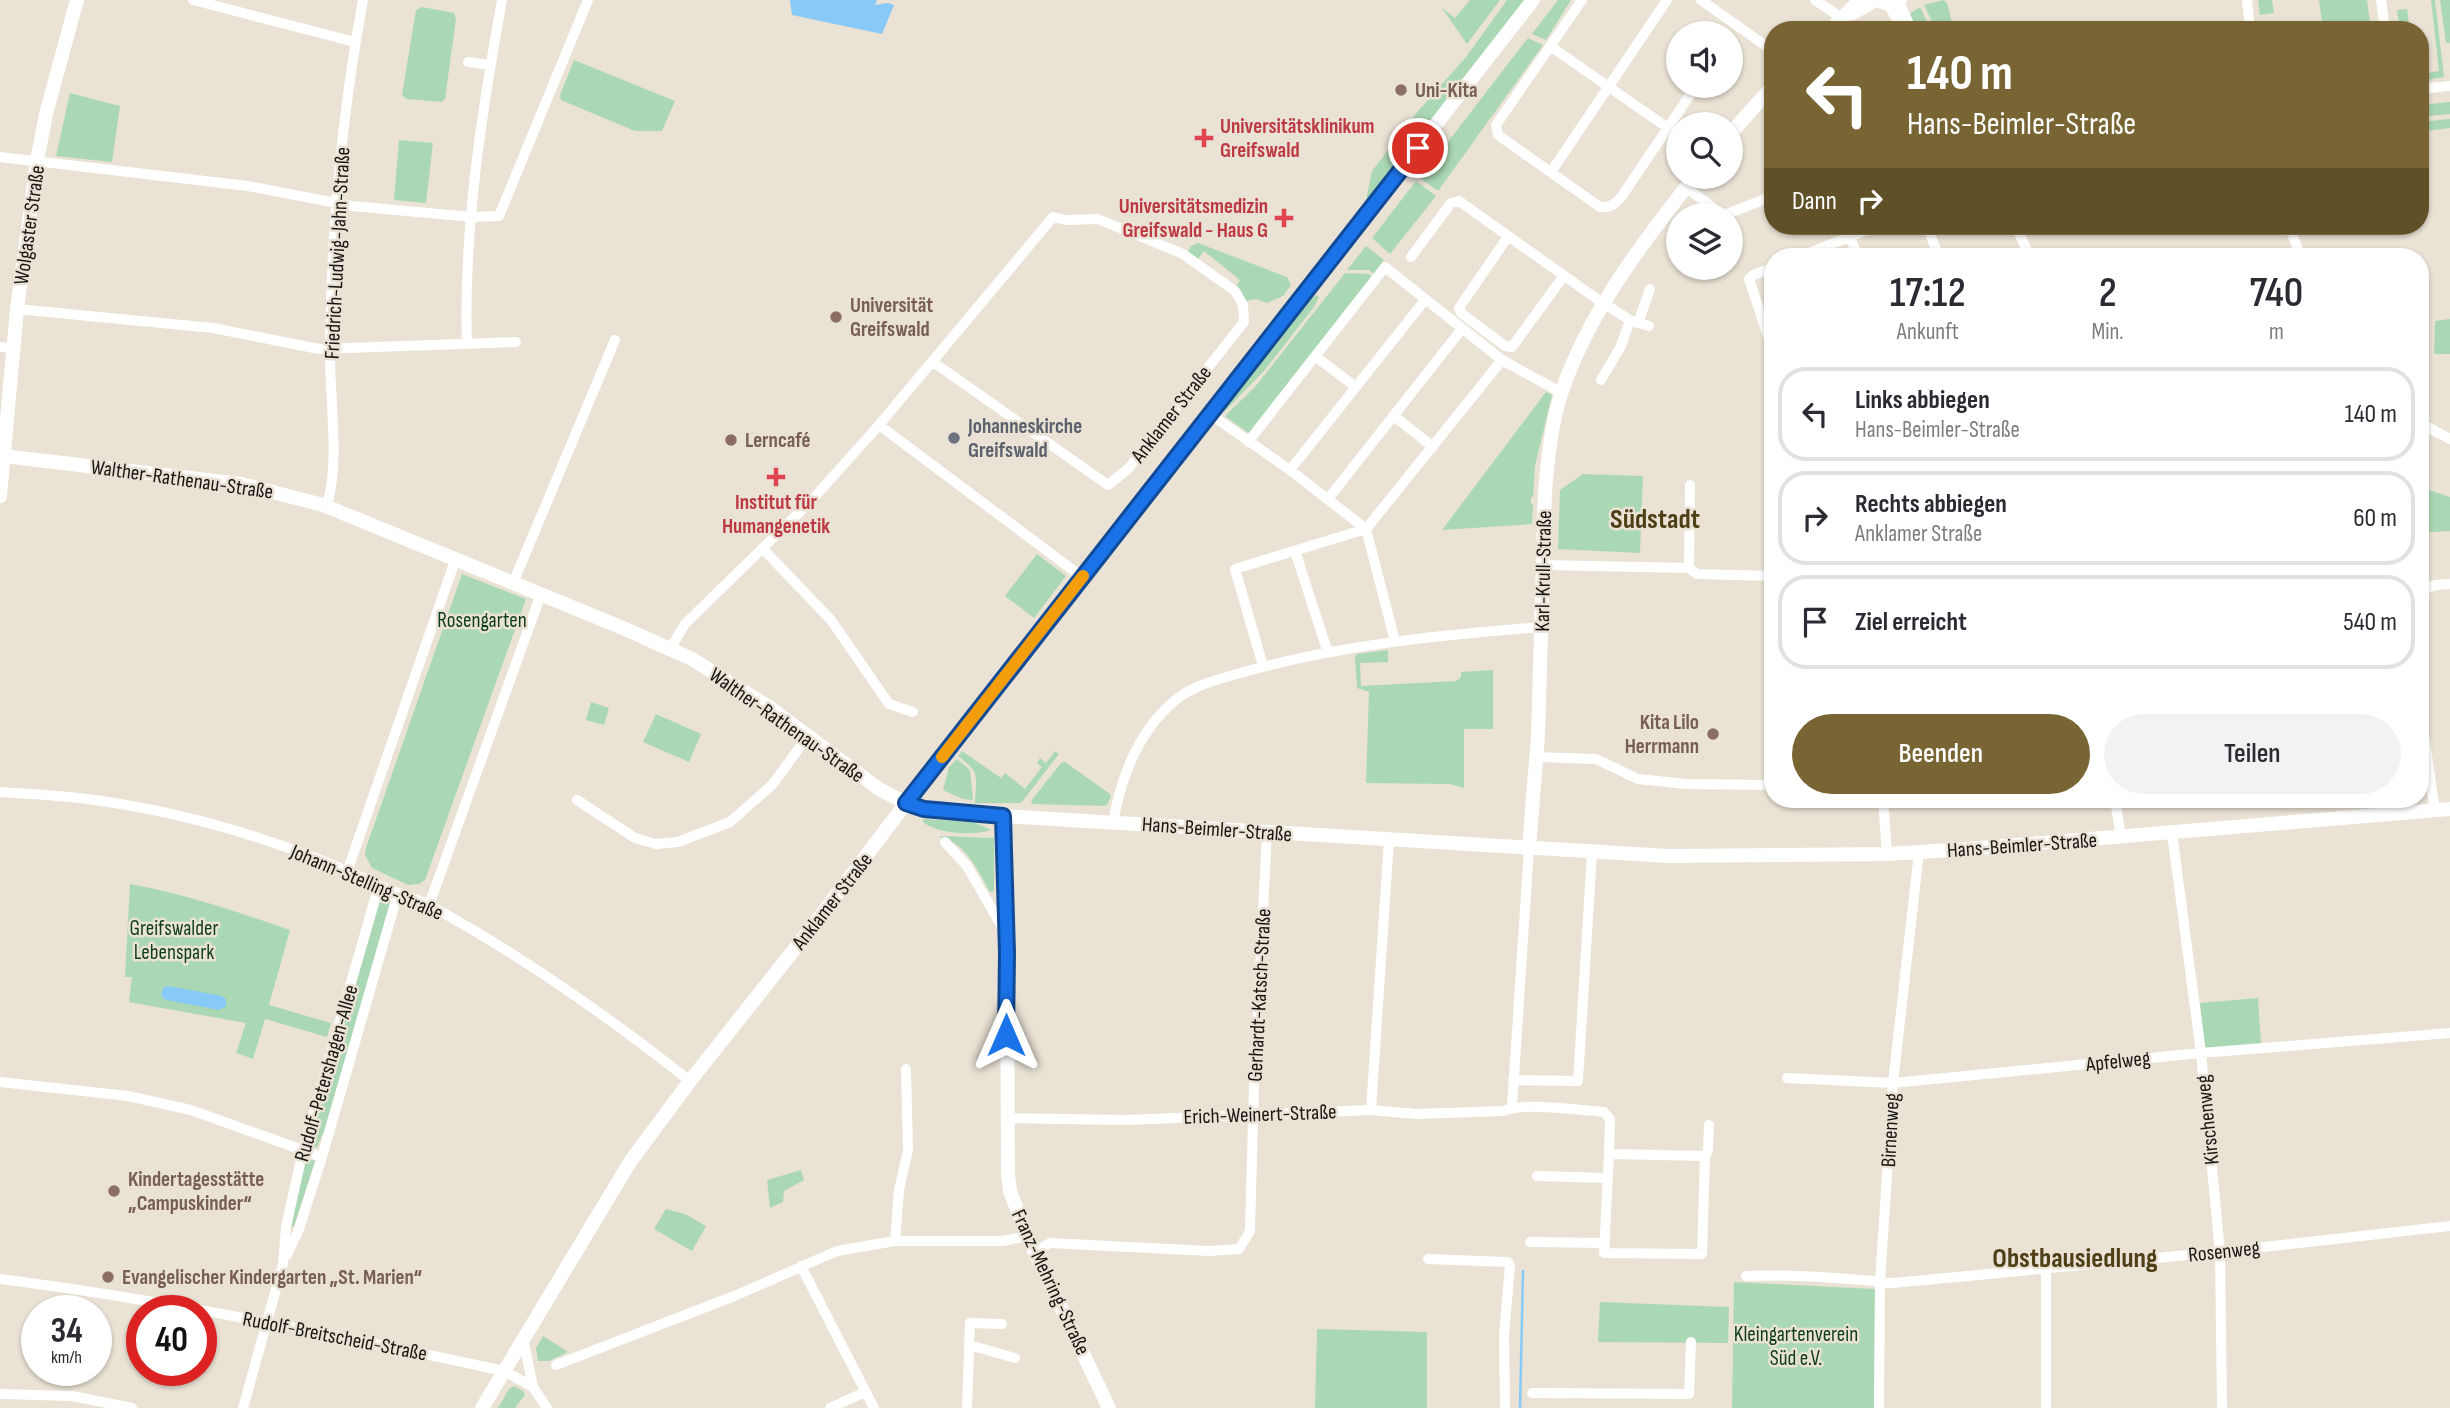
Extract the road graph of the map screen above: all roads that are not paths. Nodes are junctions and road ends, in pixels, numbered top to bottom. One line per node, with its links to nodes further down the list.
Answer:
1 (77, 0): 36 (main road, Wolgaster Straße)
2 (193, 0): 23 (street)
3 (363, 0): 23 (street, Friedrich-Ludwig-Jahn-Straße)
4 (502, 0): 27 (street)
5 (588, 0): 44 (street)
6 (1533, 0): 71 (main road, Anklamer Straße)
7 (1581, 0): 25 (street)
8 (1667, 0): 29 (street)
9 (1701, 0): 16 (street)
10 (1815, 0): 15 (street)
11 (1860, 0): 15 (main road)
12 (2247, 0): 20 (street)
13 (2381, 0): 21 (street)
14 (1888, 1): 15 (main road); 18 (street); 19 (street)
15 (1839, 16): 17 (main road)
16 (1731, 21)
17 (1836, 21)
18 (1898, 21)
19 (1905, 21)
20 (2249, 21)
21 (2384, 21)
22 (1743, 30): 24 (street)
23 (355, 43): 42 (street, Friedrich-Ludwig-Jahn-Straße)
24 (1764, 45)
25 (1550, 46): 29 (street); 37 (street)
26 (468, 62): 27 (street)
27 (490, 65): 44 (street)
28 (2450, 86): 30 (street)
29 (1608, 87): 33 (street); 37 (street)
30 (2429, 88)
31 (1764, 96): 32 (main road)
32 (1743, 120)
33 (1666, 127)
34 (1666, 130): 37 (street)
35 (0, 157): 36 (street)
36 (37, 161): 42 (street); 56 (main road, Wolgaster Straße)
37 (1550, 172)
38 (1685, 189): 55 (main road, Karl-Krull-Straße)
39 (1697, 189): 41 (street)
40 (1764, 199): 43 (street)
41 (1711, 203)
42 (337, 204): 44 (street); 64 (street, Friedrich-Ludwig-Jahn-Straße)
43 (1743, 207)
44 (472, 217): 62 (street)
45 (1855, 235): 46 (street)
46 (1850, 237): 48 (street); 49 (street)
47 (1507, 238): 50 (street); 52 (street); 52 (street)
48 (1822, 248)
49 (1854, 248)
50 (1411, 257)
51 (1764, 271): 58 (street)
52 (1563, 277): 55 (street)
53 (1650, 289): 57 (street)
54 (1425, 300): 59 (street); 65 (street); 69 (street)
55 (1604, 303): 57 (street); 70 (main road, Karl-Krull-Straße)
56 (18, 309): 63 (main road, Wolgaster Straße); 64 (street)
57 (1639, 323): 68 (street)
58 (1764, 325)
59 (1461, 330): 66 (street); 72 (street)
60 (615, 340): 92 (street)
61 (516, 342): 62 (street)
62 (467, 344): 64 (street)
63 (7, 348): 78 (main road, Wolgaster Straße)
64 (330, 348): 83 (street, Friedrich-Ludwig-Jahn-Straße)
65 (1316, 357): 69 (street); 76 (street)
66 (1502, 360): 70 (street); 77 (street)
67 (933, 362): 67 (street, Anklamer Straße); 73 (street)
68 (1601, 380)
69 (1356, 387): 79 (street)
70 (1562, 393): 88 (main road, Karl-Krull-Straße)
71 (1210, 414): 76 (street, Anklamer Straße); 90 (main road, Anklamer Straße)
72 (1394, 416): 77 (street); 82 (street)
73 (879, 425): 85 (street); 90 (street)
74 (2429, 428): 75 (street)
75 (2450, 439)
76 (1248, 442): 79 (street, Anklamer Straße)
77 (1433, 447): 84 (street)
78 (3, 456): 81 (main road, Wolgaster Straße); 83 (main road, Walther-Rathenau-Straße)
79 (1290, 470): 82 (street, Anklamer Straße)
80 (1690, 485): 89 (street)
81 (0, 496)
82 (1328, 499): 84 (street, Anklamer Straße)
83 (326, 507): 87 (main road, Walther-Rathenau-Straße)
84 (1366, 529): 86 (street); 97 (street)
85 (762, 548): 98 (street); 101 (street)
86 (1295, 551): 99 (street); 100 (street)
87 (456, 558): 92 (main road, Walther-Rathenau-Straße); 123 (street)
88 (1544, 565): 89 (street); 96 (main road, Karl-Krull-Straße)
89 (1689, 568): 91 (street)
90 (1082, 576): 108 (main road, Anklamer Straße)
91 (1764, 576)
92 (513, 583): 95 (main road, Walther-Rathenau-Straße)
93 (2450, 583): 94 (street)
94 (2429, 587)
95 (541, 594): 98 (main road, Walther-Rathenau-Straße); 126 (street)
96 (1542, 627): 97 (street); 103 (main road, Karl-Krull-Straße)
97 (1395, 641): 99 (street)
98 (670, 649): 102 (main road, Walther-Rathenau-Straße)
99 (1328, 653): 100 (street)
100 (1264, 666): 113 (street)
101 (913, 712)
102 (808, 736): 107 (street); 108 (main road, Walther-Rathenau-Straße)
103 (1537, 757): 105 (street); 119 (main road, Karl-Krull-Straße)
104 (2429, 757): 111 (street)
105 (1764, 785)
106 (0, 792): 123 (street, Johann-Stelling-Straße)
107 (577, 800)
108 (906, 803): 112 (main road, Hans-Beimler-Straße); 133 (main road, Anklamer Straße)
109 (1884, 808): 122 (street)
110 (2116, 808): 116 (street)
111 (2442, 810): 115 (main road, Hans-Beimler-Straße)
112 (1003, 816): 113 (main road, Hans-Beimler-Straße); 127 (main road, Franz-Mehring-Straße)
113 (1113, 823): 114 (main road, Hans-Beimler-Straße)
114 (1267, 833): 117 (main road, Hans-Beimler-Straße); 138 (street, Gerhardt-Katsch-Straße)
115 (2172, 833): 116 (main road, Hans-Beimler-Straße); 129 (street, Kirschenweg)
116 (2121, 837): 121 (main road, Hans-Beimler-Straße)
117 (1390, 840): 119 (main road, Hans-Beimler-Straße); 137 (street)
118 (945, 842): 127 (street)
119 (1529, 849): 120 (main road, Hans-Beimler-Straße); 132 (street)
120 (1592, 852): 122 (main road, Hans-Beimler-Straße); 132 (street)
121 (1919, 852): 122 (main road, Hans-Beimler-Straße); 135 (street, Birnenweg)
122 (1887, 854)
123 (348, 869): 124 (street, Johann-Stelling-Straße)
124 (379, 885): 125 (street, Johann-Stelling-Straße); 141 (street, Rudolf-Petershagen-Allee)
125 (398, 894): 126 (street, Johann-Stelling-Straße); 144 (street, Rudolf-Petershagen-Allee)
126 (429, 905): 133 (street, Johann-Stelling-Straße)
127 (1006, 932): 139 (main road, Franz-Mehring-Straße)
128 (2450, 1033): 129 (street, Apfelweg)
129 (2200, 1053): 135 (street, Apfelweg); 153 (street, Kirschenweg)
130 (906, 1069): 149 (street)
131 (1787, 1078): 135 (street, Apfelweg)
132 (1513, 1080): 136 (street)
133 (690, 1081): 163 (main road, Anklamer Straße)
134 (0, 1082): 141 (street)
135 (1893, 1083): 160 (street, Birnenweg)
136 (1512, 1107): 137 (street, Erich-Weinert-Straße); 142 (street, Erich-Weinert-Straße)
137 (1371, 1110): 138 (street, Erich-Weinert-Straße)
138 (1253, 1115): 139 (street, Erich-Weinert-Straße); 152 (street, Gerhardt-Katsch-Straße)
139 (1007, 1118): 148 (main road, Franz-Mehring-Straße)
140 (1709, 1125): 143 (street)
141 (303, 1150): 144 (street); 155 (street, Rudolf-Petershagen-Allee)
142 (1609, 1154): 143 (street); 146 (street)
143 (1705, 1156): 151 (street)
144 (322, 1157): 155 (street, Rudolf-Petershagen-Allee)
145 (1537, 1176): 146 (street)
146 (1607, 1178): 151 (street)
147 (2450, 1226): 153 (street, Rosenweg)
148 (1027, 1236): 149 (street); 152 (main road, Franz-Mehring-Straße)
149 (895, 1241): 156 (street)
150 (1530, 1242): 151 (street)
151 (1605, 1243)
152 (1034, 1252): 182 (main road, Franz-Mehring-Straße)
153 (2220, 1252): 157 (street, Rosenweg); 188 (street, Kirschenweg)
154 (1428, 1259): 183 (street)
155 (283, 1264): 161 (street, Rudolf-Petershagen-Allee)
156 (801, 1266): 167 (street); 170 (street)
157 (2046, 1267): 160 (street, Rosenweg); 187 (street)
158 (1746, 1276): 160 (street, Rosenweg)
159 (0, 1279): 161 (street, Rudolf-Breitscheid-Straße)
160 (1880, 1282): 186 (street, Birnenweg)
161 (269, 1321): 168 (street, Rudolf-Breitscheid-Straße); 176 (street, Rudolf-Petershagen-Allee)
162 (1002, 1324): 165 (street)
163 (523, 1338): 168 (main road, Anklamer Straße); 169 (street)
164 (1691, 1342): 174 (street)
165 (969, 1345): 166 (street); 181 (street)
166 (1015, 1358)
167 (556, 1365)
168 (504, 1371): 169 (street, Rudolf-Breitscheid-Straße); 177 (main road, Anklamer Straße)
169 (533, 1387): 178 (street)
170 (865, 1392): 179 (street); 180 (street)
171 (1532, 1393): 173 (street)
172 (0, 1394): 175 (street)
173 (1594, 1394): 174 (street); 184 (street)
174 (1689, 1394): 185 (street)
175 (132, 1408)
176 (243, 1408)
177 (482, 1408)
178 (547, 1408)
179 (830, 1408)
180 (874, 1408)
181 (967, 1408)
182 (1110, 1408)
183 (1505, 1408)
184 (1594, 1408)
185 (1689, 1408)
186 (1879, 1408)
187 (2046, 1408)
188 (2222, 1408)

